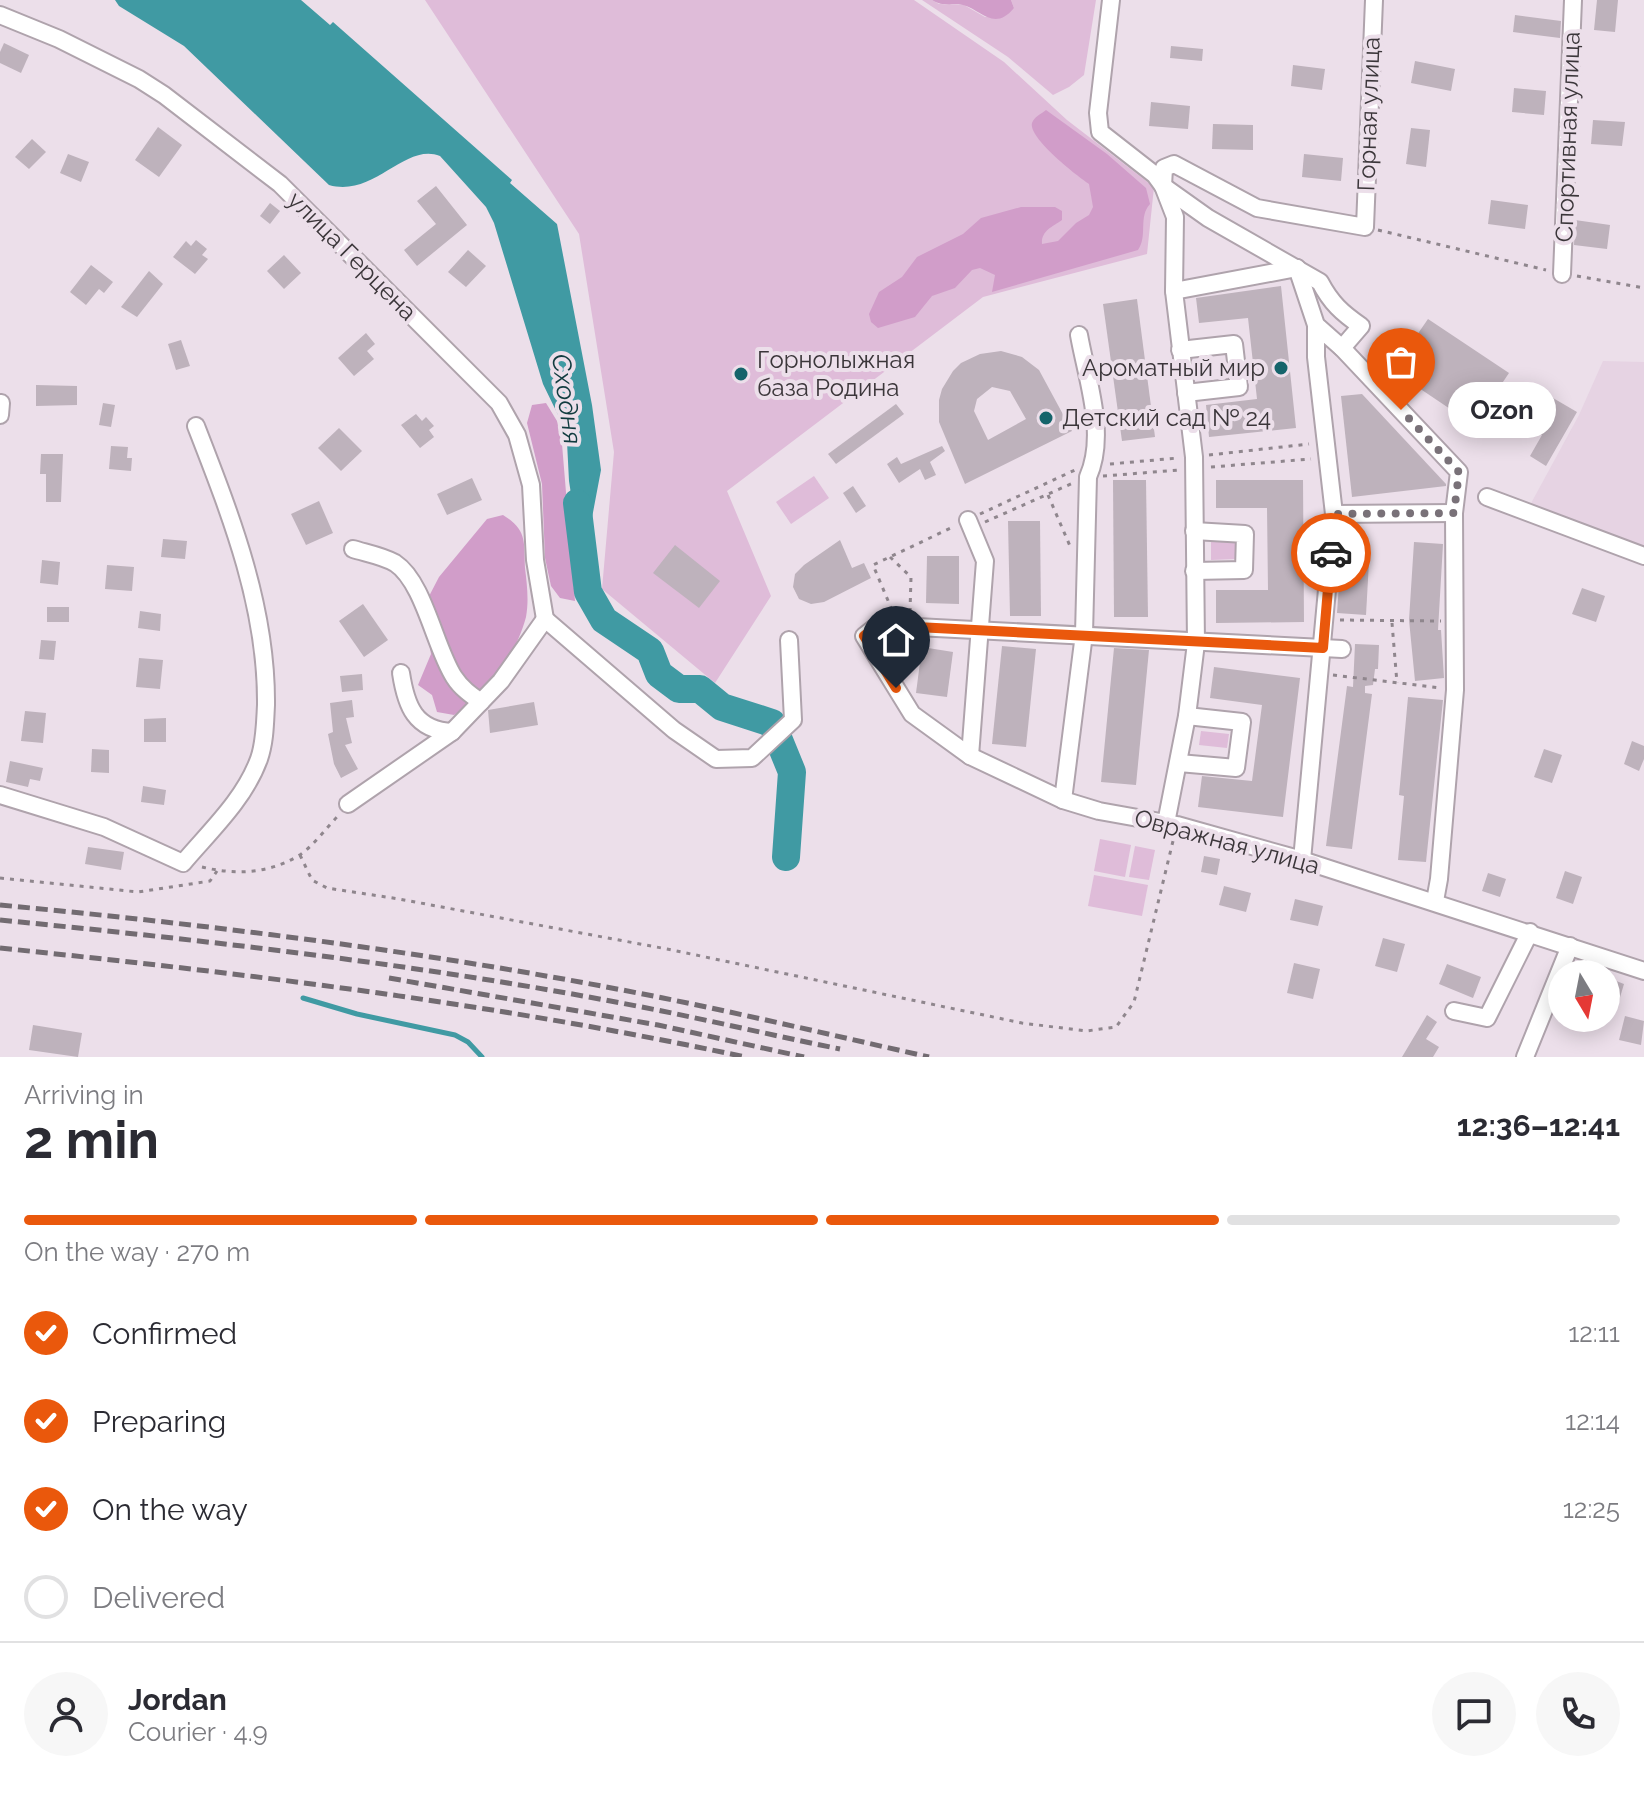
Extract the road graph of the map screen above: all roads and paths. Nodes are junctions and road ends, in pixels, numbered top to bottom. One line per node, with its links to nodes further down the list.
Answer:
1 (1111, 0): 5 (street)
2 (1374, 0): 6 (street, Горная улица)
3 (1573, 0): 8 (street, Спортивная улица)
4 (0, 15): 34 (street, улица Герцена)
5 (1163, 186): 6 (street); 7 (street); 10 (street)
6 (1365, 227): 8 (path)
7 (1297, 268): 10 (street); 11 (street); 13 (street)
8 (1562, 274): 9 (path)
9 (1644, 288)
10 (1174, 291): 14 (street)
11 (1316, 325): 13 (street); 19 (street)
12 (1079, 335): 21 (street)
13 (1342, 348): 24 (street)
14 (1180, 350): 15 (street); 15 (street)
15 (1186, 393): 20 (street)
16 (1, 403): 17 (street)
17 (0, 415)
18 (196, 426): 54 (street)
19 (1327, 458): 20 (path); 25 (street)
20 (1194, 469): 21 (path); 27 (street)
21 (1088, 477): 22 (path); 40 (street)
22 (1048, 495): 26 (path); 29 (path)
23 (1487, 497): 30 (street)
24 (1454, 513): 25 (street); 37 (street)
25 (1334, 514): 35 (street)
26 (969, 524): 39 (street)
27 (1194, 531): 33 (street); 33 (street)
28 (353, 549): 49 (street)
29 (1073, 553)
30 (1644, 556)
31 (890, 557): 38 (path)
32 (873, 565): 38 (path)
33 (1194, 571): 42 (street)
34 (545, 619): 41 (street); 49 (street)
35 (1325, 620): 36 (path); 43 (street)
36 (1392, 621): 37 (path); 47 (path)
37 (1455, 621): 48 (street)
38 (905, 626): 39 (street); 52 (street, Овражная улица)
39 (981, 629): 40 (street); 52 (street)
40 (1084, 634): 42 (street); 55 (street)
41 (789, 640)
42 (1196, 643): 43 (street); 50 (street)
43 (1323, 648): 44 (street); 46 (street)
44 (1342, 649)
45 (401, 673): 51 (street)
46 (1322, 673): 47 (path); 59 (street)
47 (1397, 683): 48 (path)
48 (1455, 690): 61 (street)
49 (481, 702): 51 (street)
50 (1187, 716): 53 (street); 53 (street)
51 (452, 732): 56 (street)
52 (970, 756): 55 (street, Овражная улица)
53 (1179, 763): 57 (street)
54 (0, 795)
55 (1063, 800): 57 (street, Овражная улица)
56 (348, 804): 58 (path)
57 (1171, 824): 58 (path); 59 (street, Овражная улица)
58 (300, 855): 60 (path)
59 (1302, 860): 61 (street, Овражная улица)
60 (0, 878)
61 (1435, 901): 62 (street, Овражная улица)
62 (1530, 932): 63 (street, Овражная улица); 65 (street)
63 (1570, 946): 64 (street, Овражная улица); 66 (street)
64 (1644, 971)
65 (1454, 1011)
66 (1525, 1057)

